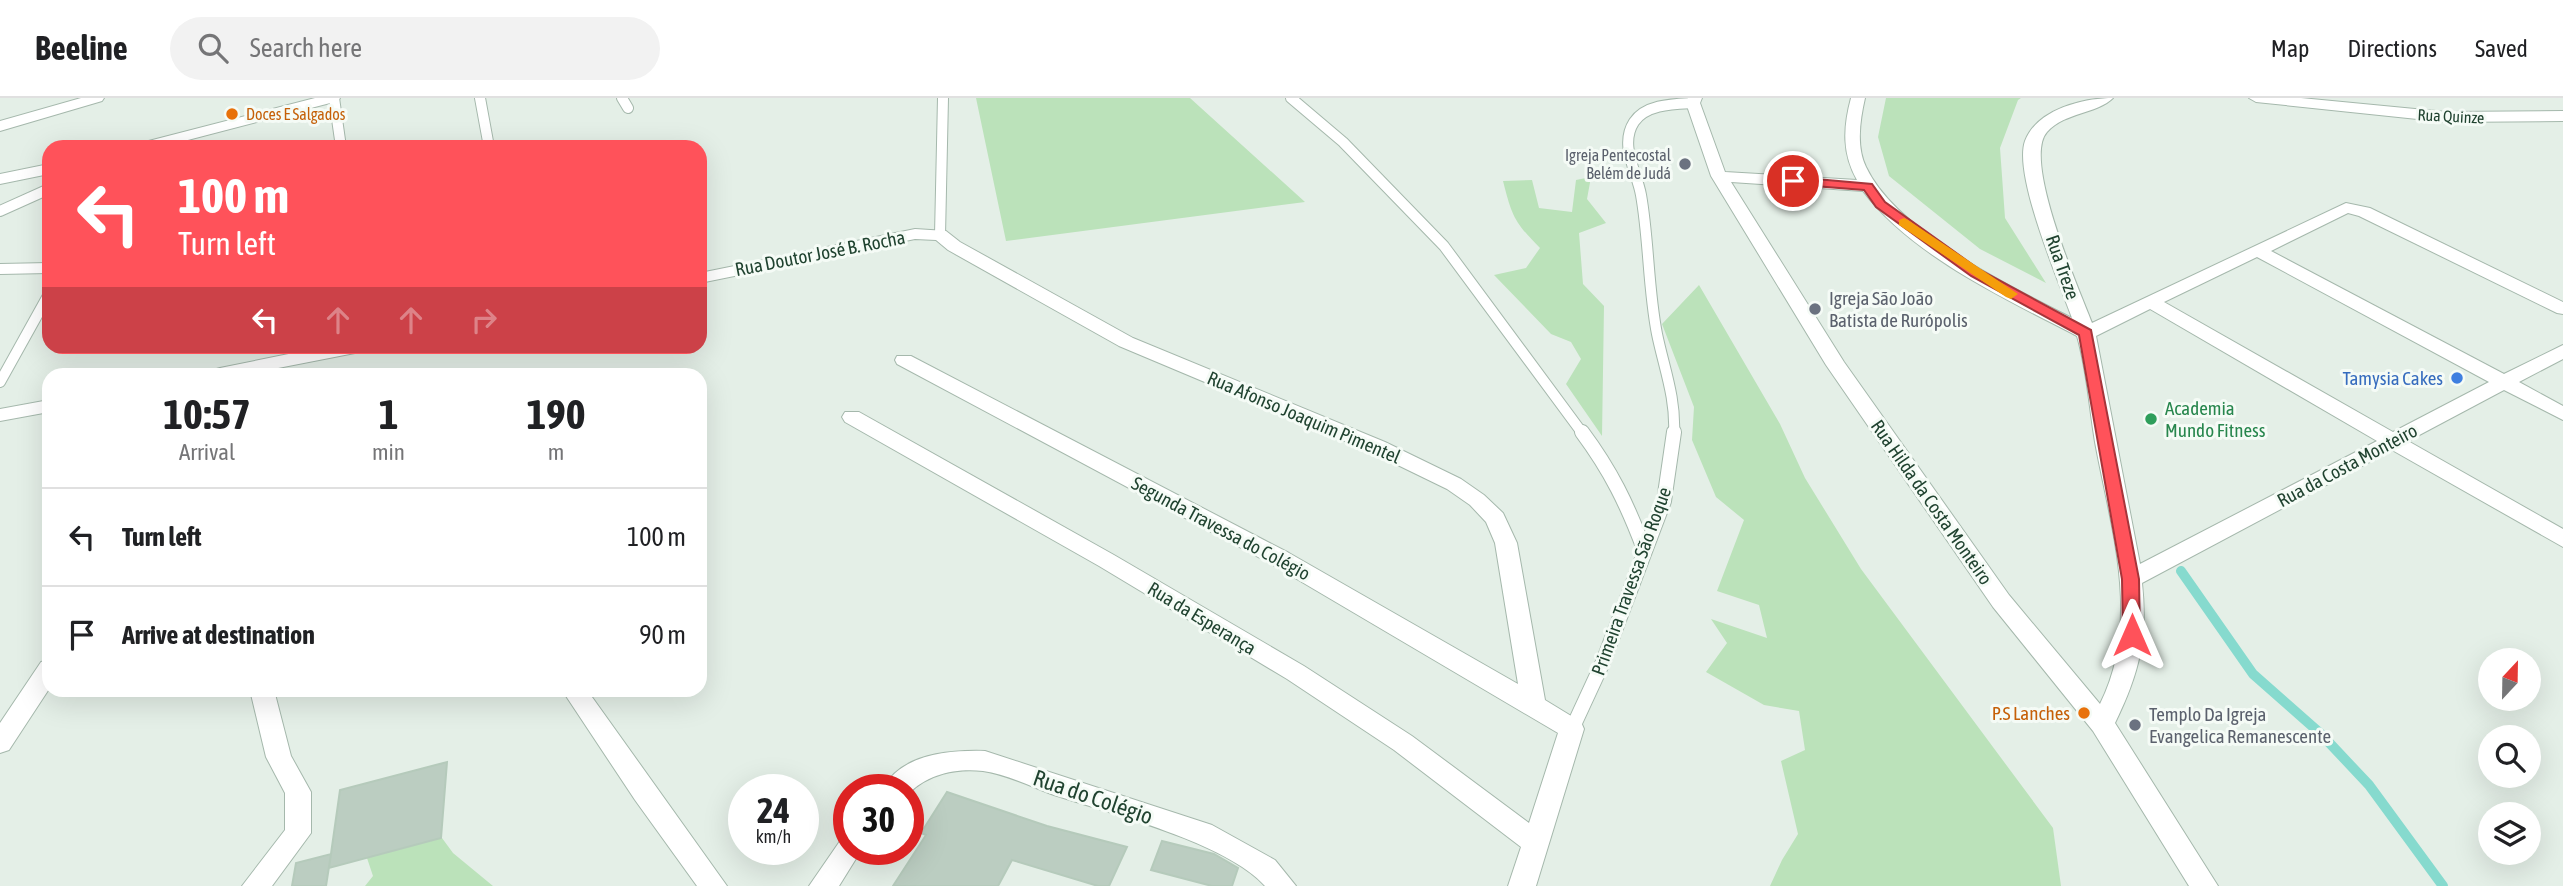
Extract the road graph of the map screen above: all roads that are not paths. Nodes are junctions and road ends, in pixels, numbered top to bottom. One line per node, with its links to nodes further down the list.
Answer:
1 (97, 98): 13 (street)
2 (334, 98): 14 (street); 15 (lane)
3 (480, 98): 16 (lane)
4 (622, 98): 11 (lane)
5 (943, 98): 23 (lane)
6 (1291, 98): 44 (lane)
7 (1858, 98): 20 (street)
8 (2106, 98): 31 (street, Rua Treze)
9 (2256, 98): 12 (street, Rua Quinze)
10 (1694, 101): 18 (street, Rua Hilda da Costa Monteiro); 44 (lane, Primeira Travessa São Roque)
11 (628, 108)
12 (2563, 116)
13 (0, 126)
14 (185, 140)
15 (340, 140)
16 (488, 140)
17 (42, 170): 19 (street)
18 (1719, 176): 20 (street); 50 (street, Rua Hilda da Costa Monteiro)
19 (0, 179)
20 (1868, 186): 31 (street)
21 (42, 192): 22 (lane)
22 (0, 211)
23 (940, 235): 27 (street, Rua Doutor José B. Rocha); 49 (street, Rua Afonso Joaquim Pimentel)
24 (2258, 251): 28 (street); 30 (street); 37 (street)
25 (42, 268): 26 (lane)
26 (0, 270)
27 (707, 277)
28 (2151, 302): 31 (street); 42 (street)
29 (42, 307): 36 (lane)
30 (2563, 309)
31 (2086, 333): 45 (street, Rua Treze)
32 (2563, 351): 37 (street, Rua da Costa Monteiro)
33 (322, 354): 35 (street)
34 (904, 360): 49 (street, Segunda Travessa do Colégio)
35 (255, 368)
36 (0, 382)
37 (2503, 382): 39 (street); 42 (street, Rua da Costa Monteiro)
38 (42, 407): 40 (street)
39 (2563, 414)
40 (0, 415)
41 (852, 417): 54 (street, Rua da Esperança)
42 (2393, 442): 43 (street); 45 (street, Rua da Costa Monteiro)
43 (2563, 539)
44 (1644, 549): 51 (lane, Primeira Travessa São Roque)
45 (2131, 579): 50 (street, Rua Treze)
46 (42, 680): 52 (street)
47 (264, 697): 56 (street)
48 (579, 697): 57 (street)
49 (1534, 705): 51 (street)
50 (2102, 724): 61 (street, Rua Hilda da Costa Monteiro)
51 (1572, 729): 54 (street)
52 (0, 743)
53 (917, 774): 59 (street, Rua do Colégio)
54 (1537, 844): 60 (street)
55 (838, 865): 58 (street)
56 (256, 886)
57 (713, 886)
58 (824, 886)
59 (1282, 886)
60 (1522, 886)
61 (2204, 886)

